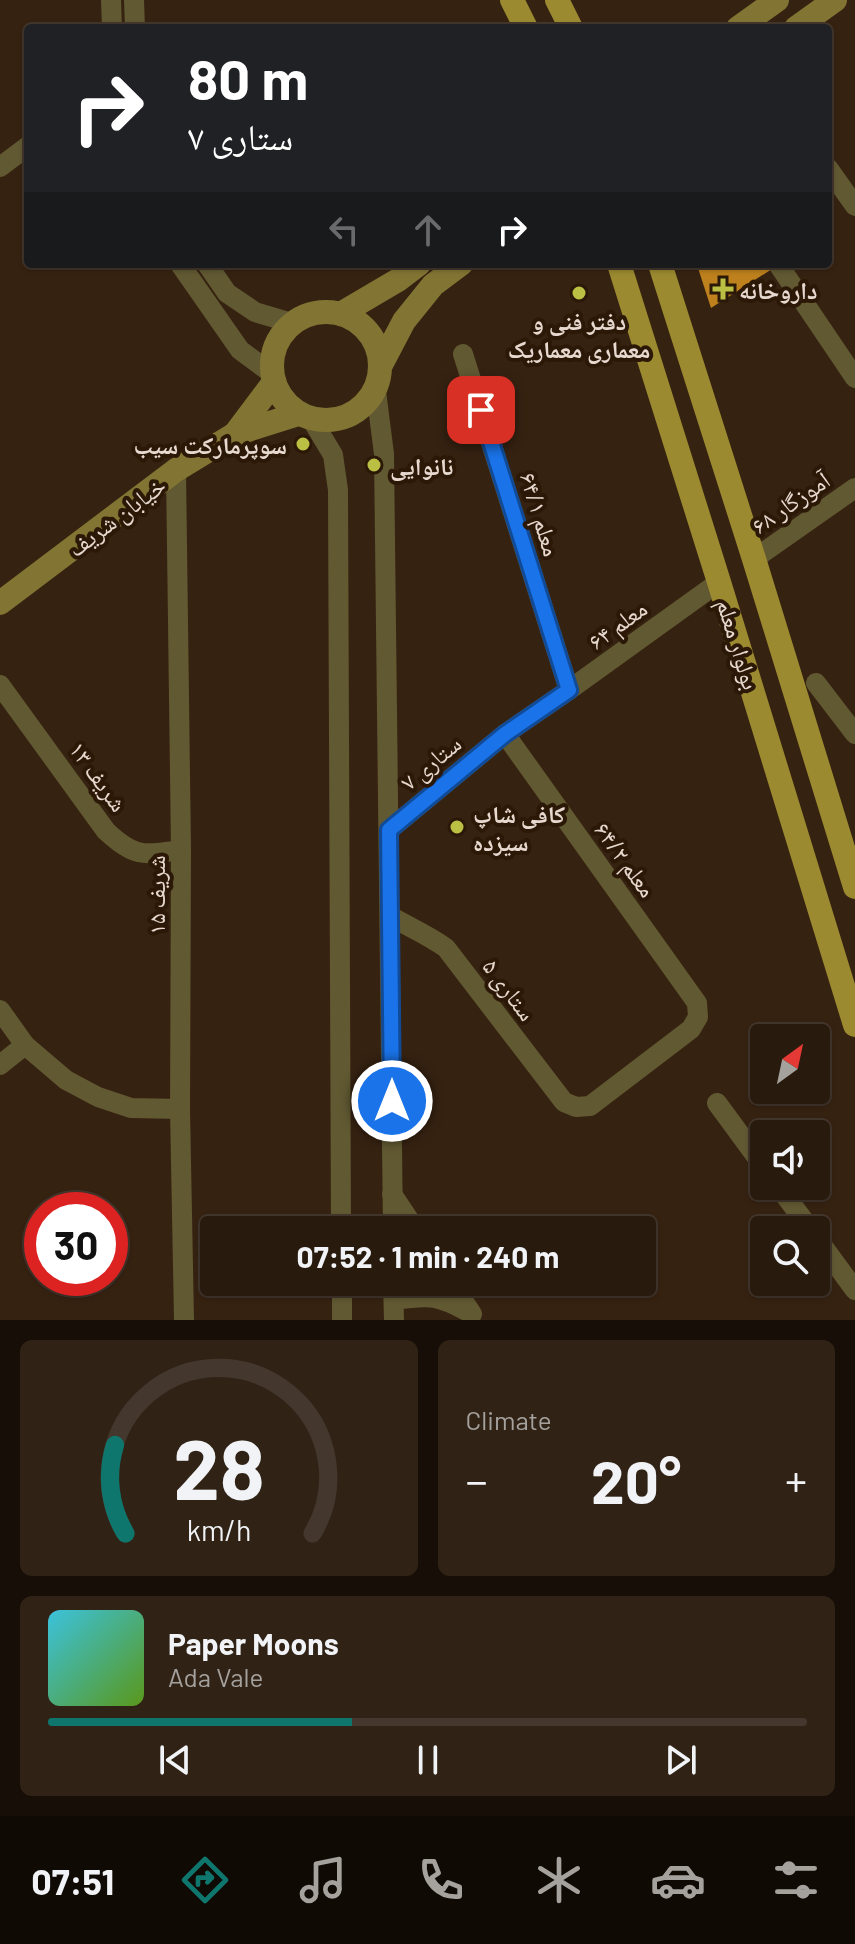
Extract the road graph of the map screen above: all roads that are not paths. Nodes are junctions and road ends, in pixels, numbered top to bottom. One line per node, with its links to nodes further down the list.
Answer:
1 (111, 0): 6 (street)
2 (134, 0): 7 (street)
3 (512, 0): 8 (main road)
4 (835, 0): 10 (street)
5 (761, 4): 9 (street)
6 (112, 24)
7 (135, 24)
8 (524, 24)
9 (742, 24)
10 (802, 24)
11 (24, 148): 13 (street)
12 (24, 154): 13 (street)
13 (3, 159)
14 (832, 174): 15 (street)
15 (855, 206)
16 (183, 268): 27 (street)
17 (210, 268): 24 (street)
18 (414, 268): 23 (street)
19 (456, 268): 26 (street)
20 (620, 268): 35 (main road, بولوار معلم)
21 (661, 268): 34 (main road, بولوار معلم)
22 (781, 268): 28 (street)
23 (342, 313): 24 (street); 26 (street)
24 (292, 323): 27 (street)
25 (463, 354): 39 (street, معلم ۶۴/۱)
26 (382, 363): 29 (street)
27 (272, 378): 30 (street); 31 (street, خیابان شریف)
28 (855, 378)
29 (376, 391): 30 (street); 42 (street)
30 (305, 417): 31 (street, خیابان شریف); 55 (street)
31 (235, 434): 32 (street, خیابان شریف)
32 (176, 470): 36 (street, خیابان شریف); 43 (street, شریف ۱۵)
33 (855, 488): 34 (street, آموزگار ۶۸)
34 (754, 559): 44 (main road, بولوار معلم)
35 (719, 582): 39 (street, معلم ۶۴); 47 (main road, بولوار معلم)
36 (0, 603)
37 (816, 683): 41 (street)
38 (0, 685): 43 (street, شریف ۱۳)
39 (569, 690): 40 (street, معلم ۶۴)
40 (505, 734): 42 (street, ستاری ۷); 51 (street, معلم ۶۴/۲)
41 (855, 734)
42 (389, 830): 45 (street)
43 (181, 850): 52 (street, شریف ۱۵)
44 (855, 887)
45 (390, 916): 51 (street, ستاری ۵); 54 (street)
46 (0, 1010): 48 (street)
47 (855, 1025)
48 (25, 1045): 49 (street); 52 (street)
49 (0, 1065)
50 (717, 1103): 53 (street)
51 (576, 1107)
52 (180, 1109): 64 (street, شریف ۱۵)
53 (750, 1148)
54 (392, 1194): 56 (street); 57 (street)
55 (341, 1216)
56 (393, 1216)
57 (407, 1216)
58 (830, 1256): 59 (street)
59 (855, 1290)
60 (342, 1296): 65 (street)
61 (460, 1296): 63 (street)
62 (394, 1301): 63 (street)
63 (474, 1317)
64 (184, 1320)
65 (342, 1320)

